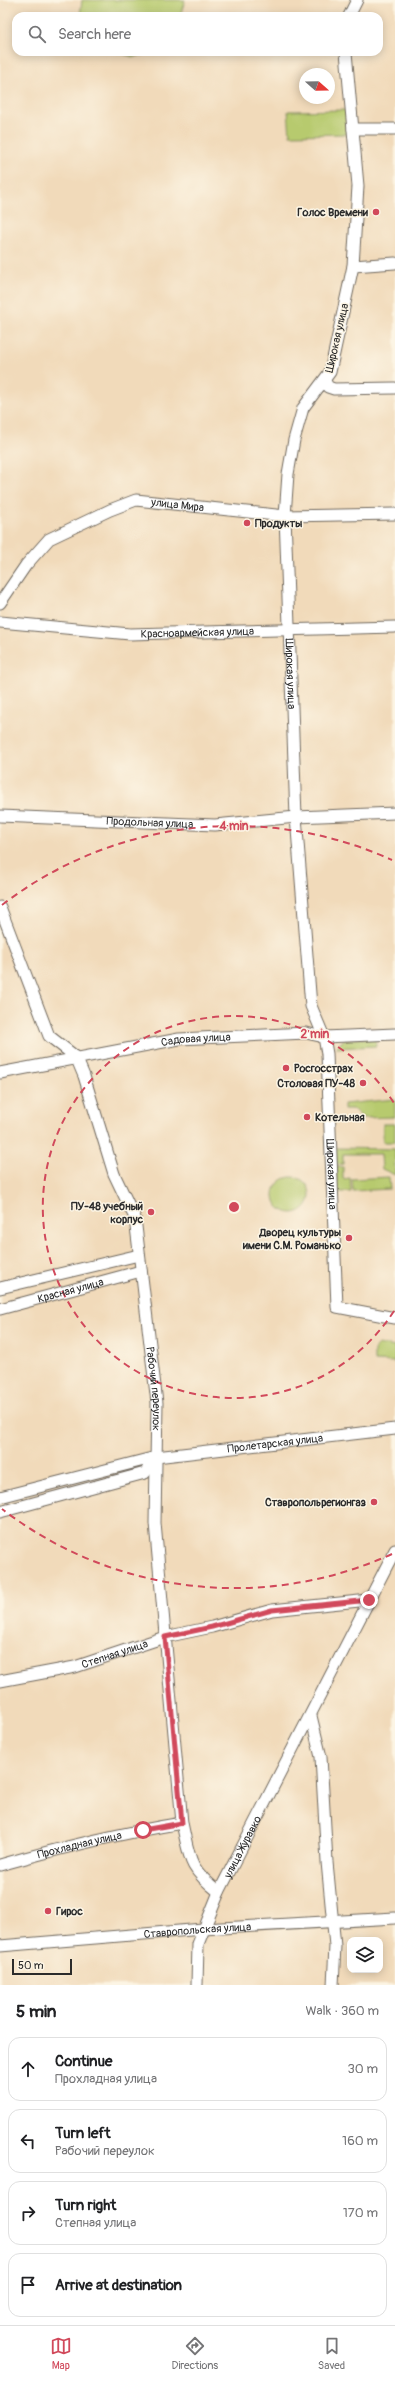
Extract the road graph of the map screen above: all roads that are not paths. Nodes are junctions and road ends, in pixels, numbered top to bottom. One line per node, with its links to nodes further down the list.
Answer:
1 (357, 0): 2 (street)
2 (351, 12)
3 (346, 56): 4 (street, Широкая улица)
4 (353, 129): 5 (street); 7 (street, Широкая улица)
5 (395, 129)
6 (395, 263): 7 (street)
7 (353, 266): 8 (street, Широкая улица)
8 (325, 381): 10 (street); 11 (street, Широкая улица)
9 (395, 388): 10 (street)
10 (334, 389): 11 (street)
11 (316, 392): 13 (street, Широкая улица)
12 (395, 514): 13 (street, улица Мира)
13 (285, 516): 14 (street, улица Мира); 17 (street, Широкая улица)
14 (0, 603)
15 (0, 622): 17 (street, Красноармейская улица)
16 (395, 627): 17 (street, Красноармейская улица)
17 (288, 629): 20 (street, Широкая улица)
18 (395, 813): 20 (street, Продольная улица)
19 (0, 816): 20 (street, Продольная улица)
20 (296, 817): 23 (street, Широкая улица)
21 (0, 906): 24 (street, Рабочий переулок)
22 (395, 1034): 23 (street, Садовая улица)
23 (324, 1037): 24 (street, Садовая улица); 30 (street, Широкая улица)
24 (76, 1057): 25 (street, Садовая улица); 26 (street, Рабочий переулок)
25 (0, 1073)
26 (139, 1254): 27 (street, Рабочий переулок); 28 (street, Красная улица)
27 (141, 1271): 29 (street, Красная улица); 32 (street, Рабочий переулок)
28 (0, 1288)
29 (0, 1309)
30 (395, 1318)
31 (395, 1429): 32 (street, Пролетарская улица)
32 (156, 1457): 33 (street, Пролетарская улица); 34 (street); 37 (street, Рабочий переулок)
33 (0, 1497)
34 (0, 1512)
35 (395, 1550): 36 (street, улица Журавко)
36 (369, 1600): 37 (street, Степная улица); 39 (street, улица Журавко)
37 (165, 1637): 38 (street, Степная улица); 40 (street, Рабочий переулок)
38 (0, 1681)
39 (310, 1716): 42 (street, улица Журавко); 44 (street)
40 (182, 1823): 41 (street, Прохладная улица); 42 (street, Рабочий переулок)
41 (0, 1865)
42 (219, 1892): 45 (street, улица Журавко)
43 (395, 1918): 44 (street, Ставропольская улица)
44 (331, 1920): 45 (street, Ставропольская улица); 48 (street)
45 (203, 1929): 46 (street, Ставропольская улица); 47 (street, улица Журавко)
46 (0, 1946)
47 (197, 1985)
48 (333, 1985)

